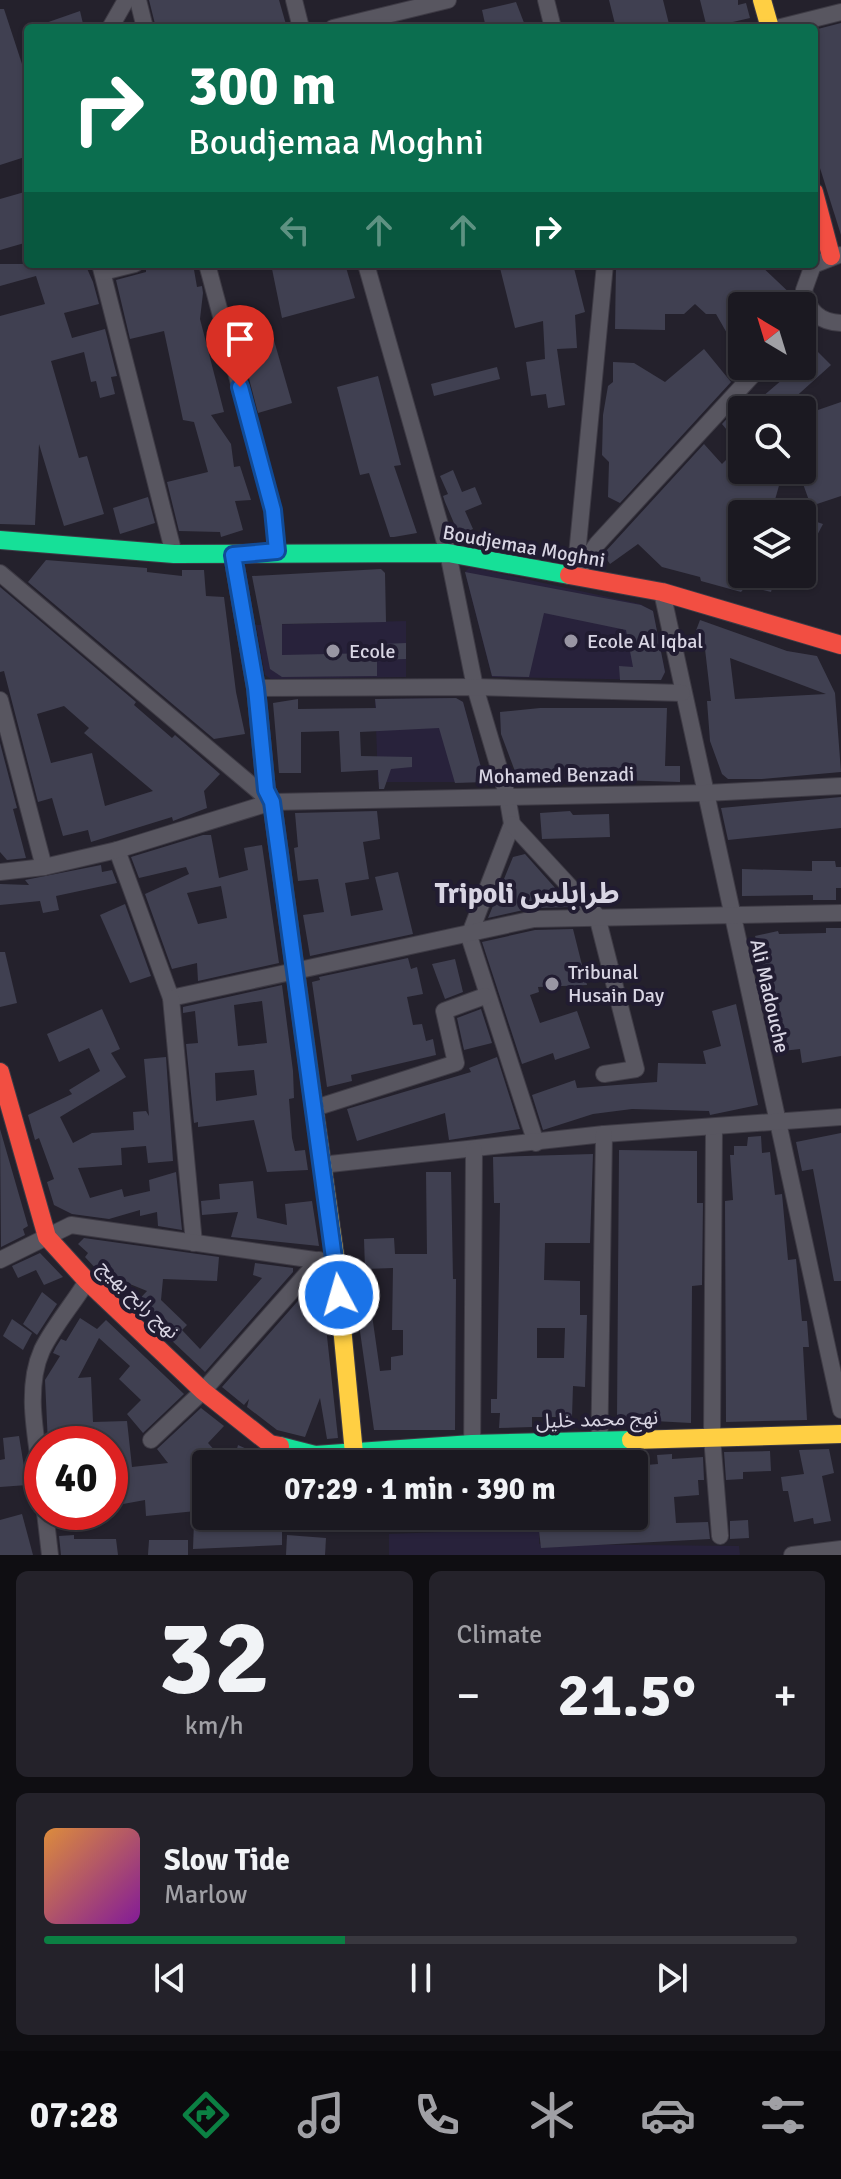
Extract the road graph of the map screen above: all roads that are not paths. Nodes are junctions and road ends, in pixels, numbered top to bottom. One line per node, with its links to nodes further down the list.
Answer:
1 (126, 0): 9 (street)
2 (138, 0): 10 (street)
3 (294, 0): 11 (street)
4 (448, 0): 7 (street)
5 (546, 0): 13 (street)
6 (762, 0): 14 (street)
7 (409, 5): 12 (street)
8 (841, 12): 15 (street)
9 (112, 24)
10 (144, 24)
11 (300, 24)
12 (346, 24)
13 (552, 24)
14 (769, 24)
15 (793, 24)
16 (818, 203): 17 (street)
17 (836, 255)
18 (102, 268): 30 (street)
19 (208, 268): 28 (street)
20 (367, 268): 29 (street)
21 (605, 268): 33 (street)
22 (812, 268): 23 (street)
23 (804, 292)
24 (816, 319): 25 (street)
25 (841, 323)
26 (748, 380): 33 (street)
27 (0, 540): 30 (street, Boudjemaa Moghni)
28 (277, 551): 29 (street, Boudjemaa Moghni); 31 (street, Boudjemaa Moghni)
29 (448, 553): 33 (street, Boudjemaa Moghni); 36 (street)
30 (174, 554): 31 (street, Boudjemaa Moghni)
31 (233, 555): 37 (street)
32 (0, 573): 43 (street)
33 (575, 576): 34 (street, Boudjemaa Moghni)
34 (662, 592): 35 (street, Boudjemaa Moghni); 38 (street, Ali Madouche)
35 (840, 650)
36 (475, 687): 37 (street); 38 (street); 42 (street)
37 (256, 688): 43 (street)
38 (682, 693): 41 (street, Ali Madouche)
39 (0, 700): 46 (street)
40 (841, 786): 41 (street, Mohamed Benzadi)
41 (706, 793): 42 (street, Mohamed Benzadi); 50 (street, Ali Madouche)
42 (507, 795): 43 (street, Mohamed Benzadi); 44 (street)
43 (272, 802): 45 (street, Mohamed Benzadi); 52 (street)
44 (512, 824): 49 (street); 51 (street)
45 (117, 850): 46 (street, Mohamed Benzadi); 54 (street)
46 (44, 867): 47 (street, Mohamed Benzadi)
47 (0, 872)
48 (841, 913): 50 (street)
49 (597, 916): 50 (street); 51 (street); 56 (street)
50 (731, 917): 59 (street, Ali Madouche)
51 (469, 936): 52 (street); 53 (street)
52 (294, 973): 54 (street); 57 (street)
53 (485, 996): 57 (street); 62 (street)
54 (171, 998): 66 (street)
55 (0, 1072): 65 (street, نهج رابح بهيج)
56 (604, 1074)
57 (315, 1108): 64 (street)
58 (841, 1117): 59 (street)
59 (779, 1123): 60 (street); 71 (street, Ali Madouche)
60 (714, 1128): 61 (street); 74 (street)
61 (604, 1134): 62 (street); 76 (street)
62 (536, 1143): 63 (street)
63 (474, 1150): 64 (street); 77 (street)
64 (321, 1165): 68 (street)
65 (47, 1237): 66 (street); 67 (street); 69 (street, نهج رابح بهيج)
66 (194, 1243): 68 (street)
67 (0, 1260)
68 (328, 1262): 70 (street); 79 (street)
69 (87, 1281): 70 (street, نهج رابح بهيج); 72 (street)
70 (203, 1391): 75 (street); 78 (street, نهج رابح بهيج)
71 (841, 1410)
72 (36, 1426)
73 (841, 1434): 74 (street, نهج محمد خليل)
74 (712, 1437): 76 (street, نهج محمد خليل); 84 (street)
75 (151, 1440)
76 (599, 1441): 77 (street, نهج محمد خليل); 82 (street)
77 (472, 1444): 80 (street, نهج محمد خليل); 81 (street)
78 (295, 1450)
79 (353, 1450)
80 (418, 1450)
81 (472, 1450)
82 (599, 1450)
83 (47, 1530): 86 (street)
84 (720, 1536)
85 (841, 1549): 87 (street)
86 (50, 1555)
87 (792, 1555)

